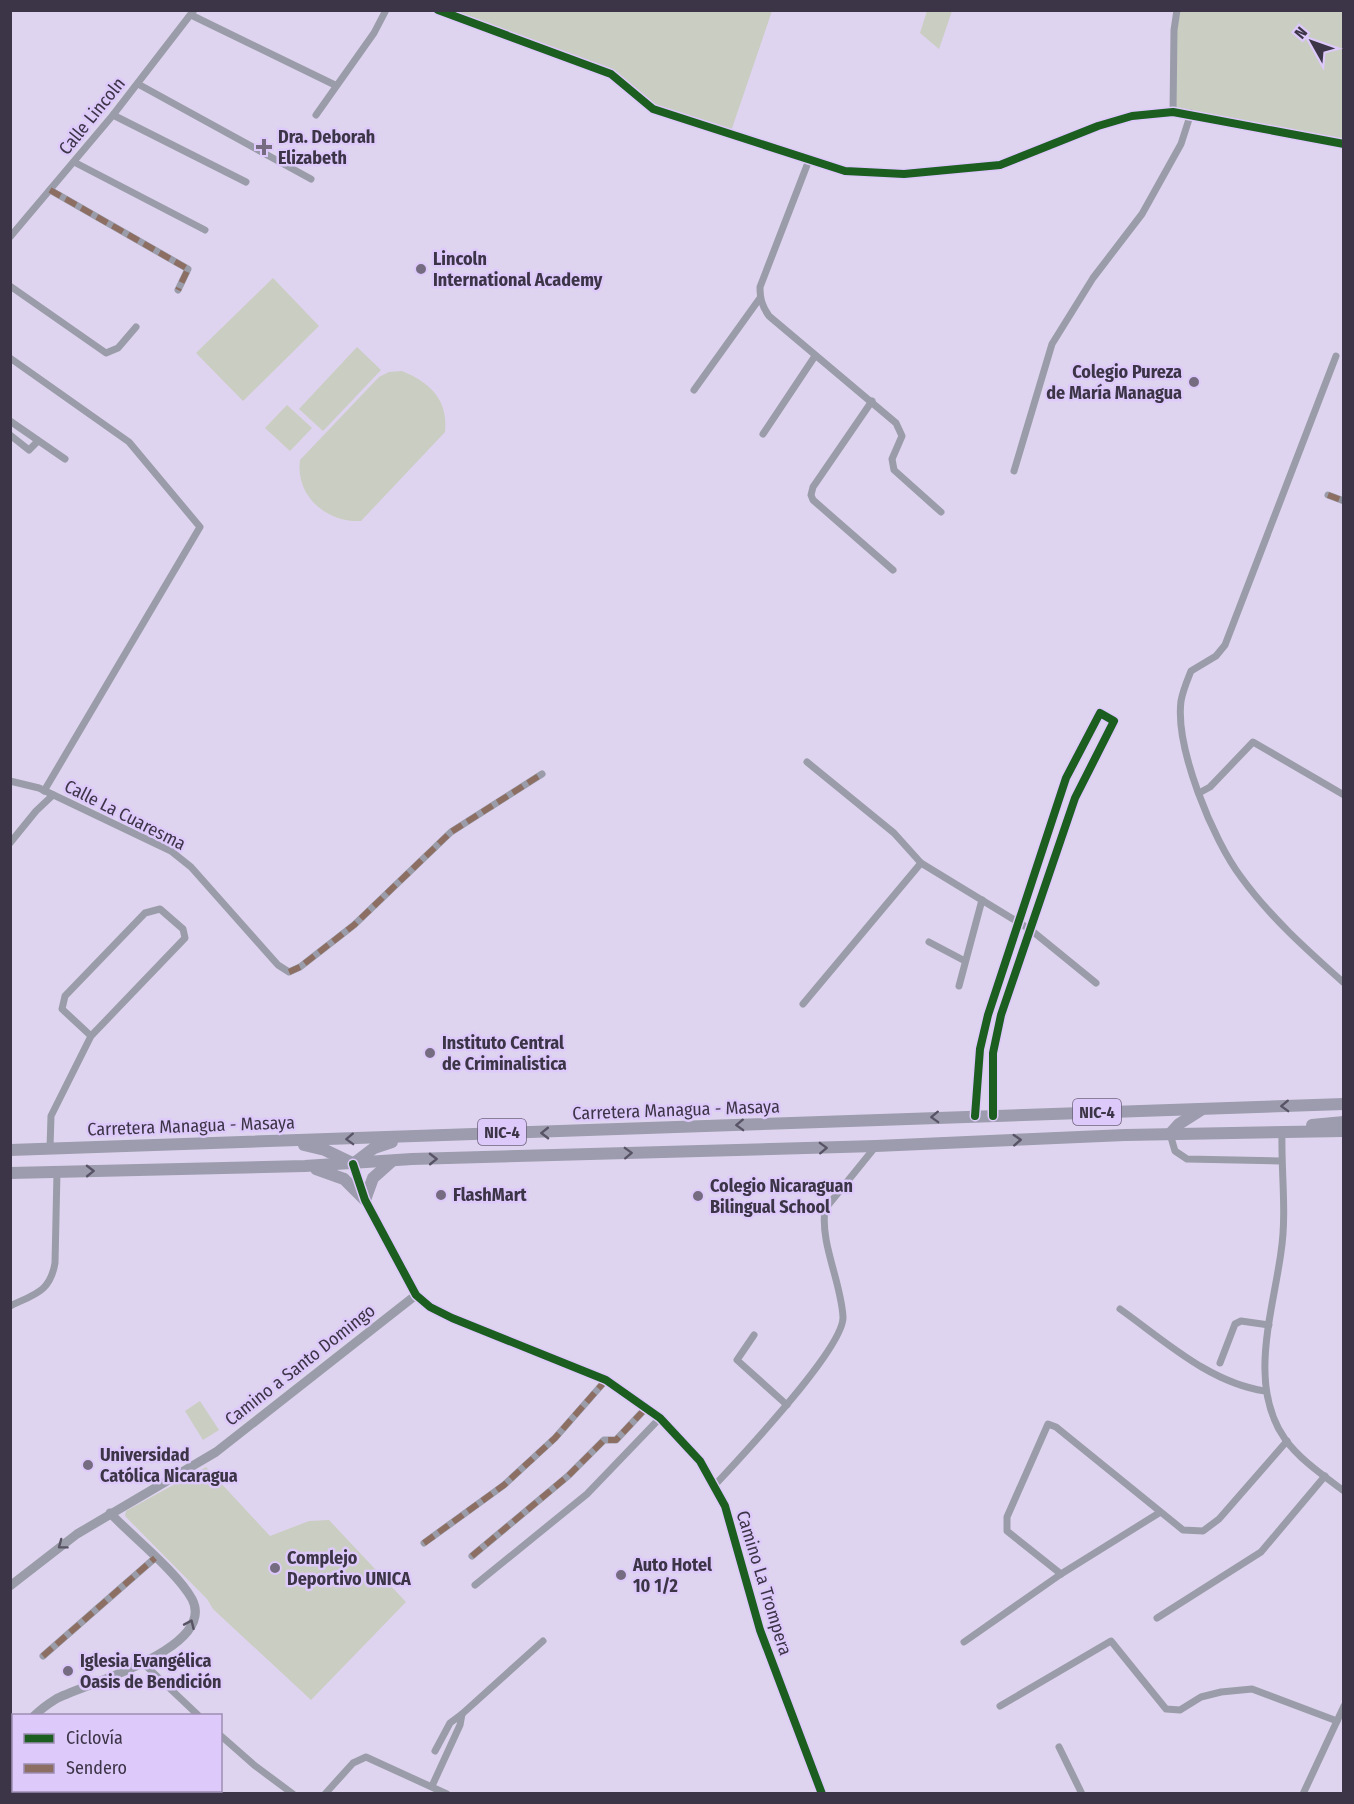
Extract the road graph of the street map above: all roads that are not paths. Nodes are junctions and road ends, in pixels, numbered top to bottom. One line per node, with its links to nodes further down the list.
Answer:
1 (386, 10): 6 (street)
2 (438, 10): 12 (street)
3 (1177, 10): 7 (street)
4 (193, 13): 5 (street, Calle Lincoln); 6 (street)
5 (138, 84): 9 (street, Calle Lincoln); 14 (street)
6 (335, 84): 10 (street)
7 (1173, 112): 8 (street); 12 (street)
8 (1191, 113): 11 (street); 33 (street)
9 (113, 115): 13 (street, Calle Lincoln); 15 (street)
10 (316, 115)
11 (1344, 144)
12 (809, 159): 21 (street)
13 (74, 162): 16 (street, Calle Lincoln); 17 (street)
14 (311, 179)
15 (246, 182)
16 (50, 190): 18 (street, Calle Lincoln); 20 (street)
17 (205, 230)
18 (10, 237)
19 (10, 286): 22 (street)
20 (178, 290)
21 (760, 298): 23 (street); 26 (street)
22 (136, 327)
23 (815, 356): 27 (street); 29 (street)
24 (1336, 356): 42 (street)
25 (10, 358): 41 (street)
26 (694, 390)
27 (872, 401): 36 (street); 37 (street)
28 (10, 421): 31 (street)
29 (763, 434)
30 (10, 435): 31 (street)
31 (38, 441): 32 (street)
32 (65, 459)
33 (1014, 471)
34 (1328, 495): 35 (street)
35 (1344, 501)
36 (941, 512)
37 (893, 570)
38 (807, 762): 46 (street)
39 (542, 774): 43 (street, Calle La Cuaresma)
40 (10, 781): 41 (street, Calle La Cuaresma)
41 (44, 790): 43 (street, Calle La Cuaresma)
42 (1199, 793): 44 (street); 53 (street)
43 (52, 795): 45 (street)
44 (1344, 795)
45 (10, 843)
46 (921, 862): 47 (street); 55 (street)
47 (982, 900): 48 (street); 51 (street)
48 (1017, 921): 49 (street); 49 (street); 60 (street)
49 (1031, 930): 52 (street); 61 (street)
50 (929, 942): 51 (street)
51 (965, 961): 54 (street)
52 (1096, 983)
53 (1344, 983)
54 (959, 986)
55 (803, 1004)
56 (91, 1036): 56 (street); 69 (street)
57 (1344, 1104): 59 (highway, Carretera Managua - Masaya / NIC-4, one-way to 59)
58 (1155, 1110): 59 (highway, Carretera Managua - Masaya / NIC-4); 61 (highway, Carretera Managua - Masaya / NIC-4); 66 (highway)
59 (1201, 1110): 66 (highway)
60 (975, 1116): 61 (highway, Carretera Managua - Masaya / NIC-4); 64 (highway, Carretera Managua - Masaya / NIC-4, one-way to 64)
61 (993, 1116)
62 (1344, 1122): 65 (highway)
63 (1344, 1131): 65 (highway, NIC-4)
64 (496, 1132): 67 (highway, Carretera Managua - Masaya / NIC-4, one-way to 67); 73 (highway)
65 (1285, 1132): 66 (highway, NIC-4); 72 (street)
66 (1170, 1134): 68 (highway, NIC-4, one-way to 66); 72 (street)
67 (290, 1141): 69 (highway, Carretera Managua - Masaya / NIC-4); 73 (highway)
68 (876, 1146): 71 (highway, NIC-4, one-way to 68); 86 (street)
69 (50, 1148): 70 (highway, Carretera Managua - Masaya / NIC-4)
70 (10, 1150)
71 (392, 1161): 73 (highway, NIC-4); 77 (highway)
72 (1281, 1161): 81 (street)
73 (353, 1164): 74 (highway, NIC-4); 77 (street)
74 (305, 1166): 75 (highway, NIC-4, one-way to 74); 77 (highway)
75 (57, 1172): 76 (highway, NIC-4); 79 (street)
76 (10, 1173)
77 (365, 1200): 78 (street)
78 (416, 1295): 84 (street, Camino La Trompera); 93 (street, Camino a Santo Domingo)
79 (10, 1306)
80 (1120, 1309): 85 (street)
81 (1269, 1325): 83 (street); 85 (street)
82 (754, 1335): 86 (street)
83 (1220, 1363)
84 (606, 1380): 87 (street, Camino La Trompera); 95 (street)
85 (1266, 1391): 89 (street)
86 (788, 1405): 91 (street)
87 (646, 1408): 88 (street, Camino La Trompera); 96 (street)
88 (660, 1418): 91 (street, Camino La Trompera); 99 (street)
89 (1287, 1441): 90 (street); 94 (street)
90 (1325, 1476): 92 (street); 101 (street)
91 (714, 1486): 119 (street, Camino La Trompera)
92 (1344, 1491)
93 (110, 1513): 97 (street); 100 (street, Camino a Santo Domingo, one-way to 100)
94 (1159, 1513): 98 (street); 98 (street)
95 (424, 1543)
96 (472, 1556)
97 (155, 1558): 104 (street); 105 (street, one-way to 97)
98 (1061, 1574): 103 (street)
99 (476, 1585)
100 (10, 1586)
101 (1157, 1618)
102 (543, 1641): 110 (street)
103 (964, 1642)
104 (43, 1656)
105 (143, 1663): 108 (street); 109 (street)
106 (1000, 1706): 111 (street)
107 (1344, 1706): 111 (street)
108 (37, 1714)
109 (197, 1714)
110 (462, 1714): 114 (street); 115 (street)
111 (1337, 1721): 121 (street)
112 (222, 1737): 116 (street)
113 (1059, 1747): 120 (street)
114 (435, 1751)
115 (432, 1786): 117 (street); 118 (street)
116 (293, 1794)
117 (325, 1794)
118 (447, 1794)
119 (822, 1794)
120 (1082, 1794)
121 (1303, 1794)

